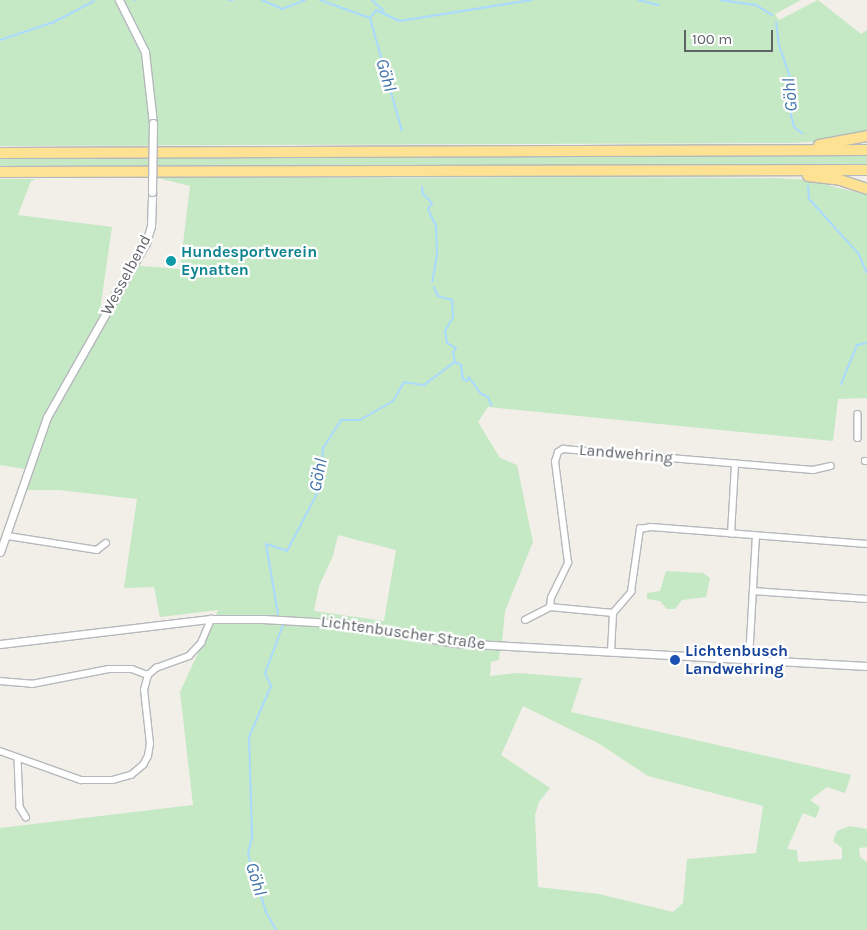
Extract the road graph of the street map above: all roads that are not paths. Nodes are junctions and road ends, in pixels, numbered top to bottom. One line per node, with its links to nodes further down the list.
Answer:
1 (119, 0): 17 (street, Wesselbend, bridge)
2 (867, 136): 3 (highway)
3 (805, 150): 4 (highway); 5 (highway)
4 (867, 150)
5 (0, 153)
6 (782, 170): 7 (highway); 8 (highway); 9 (highway)
7 (867, 170)
8 (0, 172)
9 (867, 189)
10 (858, 414): 11 (street)
11 (858, 427): 12 (street); 13 (street)
12 (867, 427)
13 (858, 438)
14 (735, 464): 15 (street, Landwehring); 16 (street); 24 (street, Landwehring)
15 (831, 466)
16 (732, 534): 18 (street); 25 (street)
17 (8, 536): 19 (street); 21 (street, Wesselbend)
18 (756, 536): 20 (street); 22 (street)
19 (106, 543)
20 (867, 544)
21 (0, 552)
22 (753, 591): 23 (street); 30 (street)
23 (867, 599)
24 (550, 606): 25 (street); 27 (street)
25 (614, 614): 29 (street)
26 (211, 619): 28 (street, Lichtenbuscher Straße); 29 (street, Lichtenbuscher Straße); 32 (street)
27 (525, 620)
28 (0, 644)
29 (611, 652): 30 (street, Lichtenbuscher Straße)
30 (749, 660): 31 (street, Lichtenbuscher Straße)
31 (867, 666)
32 (148, 675): 33 (street); 35 (street)
33 (0, 680)
34 (0, 751): 35 (street)
35 (18, 758): 36 (street)
36 (26, 817)

